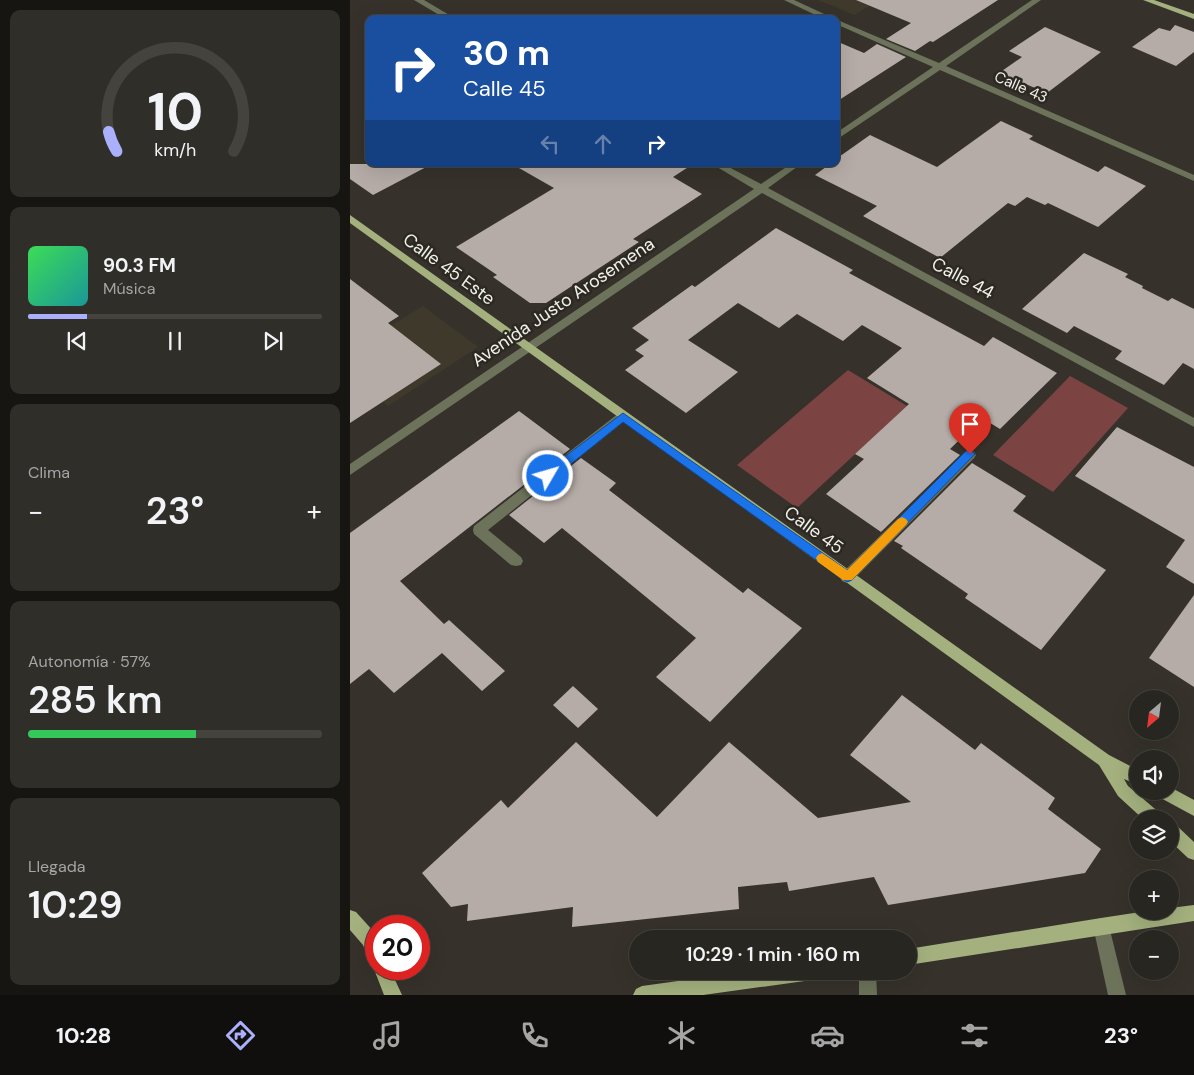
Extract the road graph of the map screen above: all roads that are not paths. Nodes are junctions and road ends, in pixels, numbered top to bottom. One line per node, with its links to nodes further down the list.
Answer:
1 (418, 0): 5 (street)
2 (788, 0): 6 (street)
3 (1037, 0): 9 (street)
4 (1147, 0): 7 (main road)
5 (445, 15)
6 (822, 15)
7 (1194, 18)
8 (840, 23): 9 (street, Calle 43)
9 (940, 66): 10 (street); 13 (street, Calle 43)
10 (840, 134)
11 (722, 167): 14 (street, Calle 44)
12 (792, 167): 14 (street, Avenida Justo Arosemena)
13 (1194, 178)
14 (761, 188): 16 (street, Avenida Justo Arosemena); 18 (street, Calle 44)
15 (350, 218): 16 (main road, Calle 45 Este)
16 (528, 348): 17 (main road, Calle 45); 20 (street, Avenida Justo Arosemena)
17 (623, 416): 21 (street); 22 (main road, Calle 45)
18 (1194, 423)
19 (970, 454): 22 (street)
20 (350, 470)
21 (516, 561)
22 (847, 577): 23 (main road, Calle 45)
23 (1104, 760): 24 (main road, Calle 45); 27 (main road)
24 (1129, 773)
25 (1179, 800): 26 (main road)
26 (1194, 808)
27 (1145, 810)
28 (1179, 839): 29 (main road)
29 (1194, 852)
30 (1194, 913): 32 (main road)
31 (350, 918): 33 (main road)
32 (1101, 926): 34 (main road); 41 (street)
33 (365, 935)
34 (917, 956)
35 (387, 980): 38 (main road)
36 (748, 980): 39 (main road)
37 (867, 980): 40 (street)
38 (393, 995)
39 (642, 995)
40 (868, 995)
41 (1117, 995)

